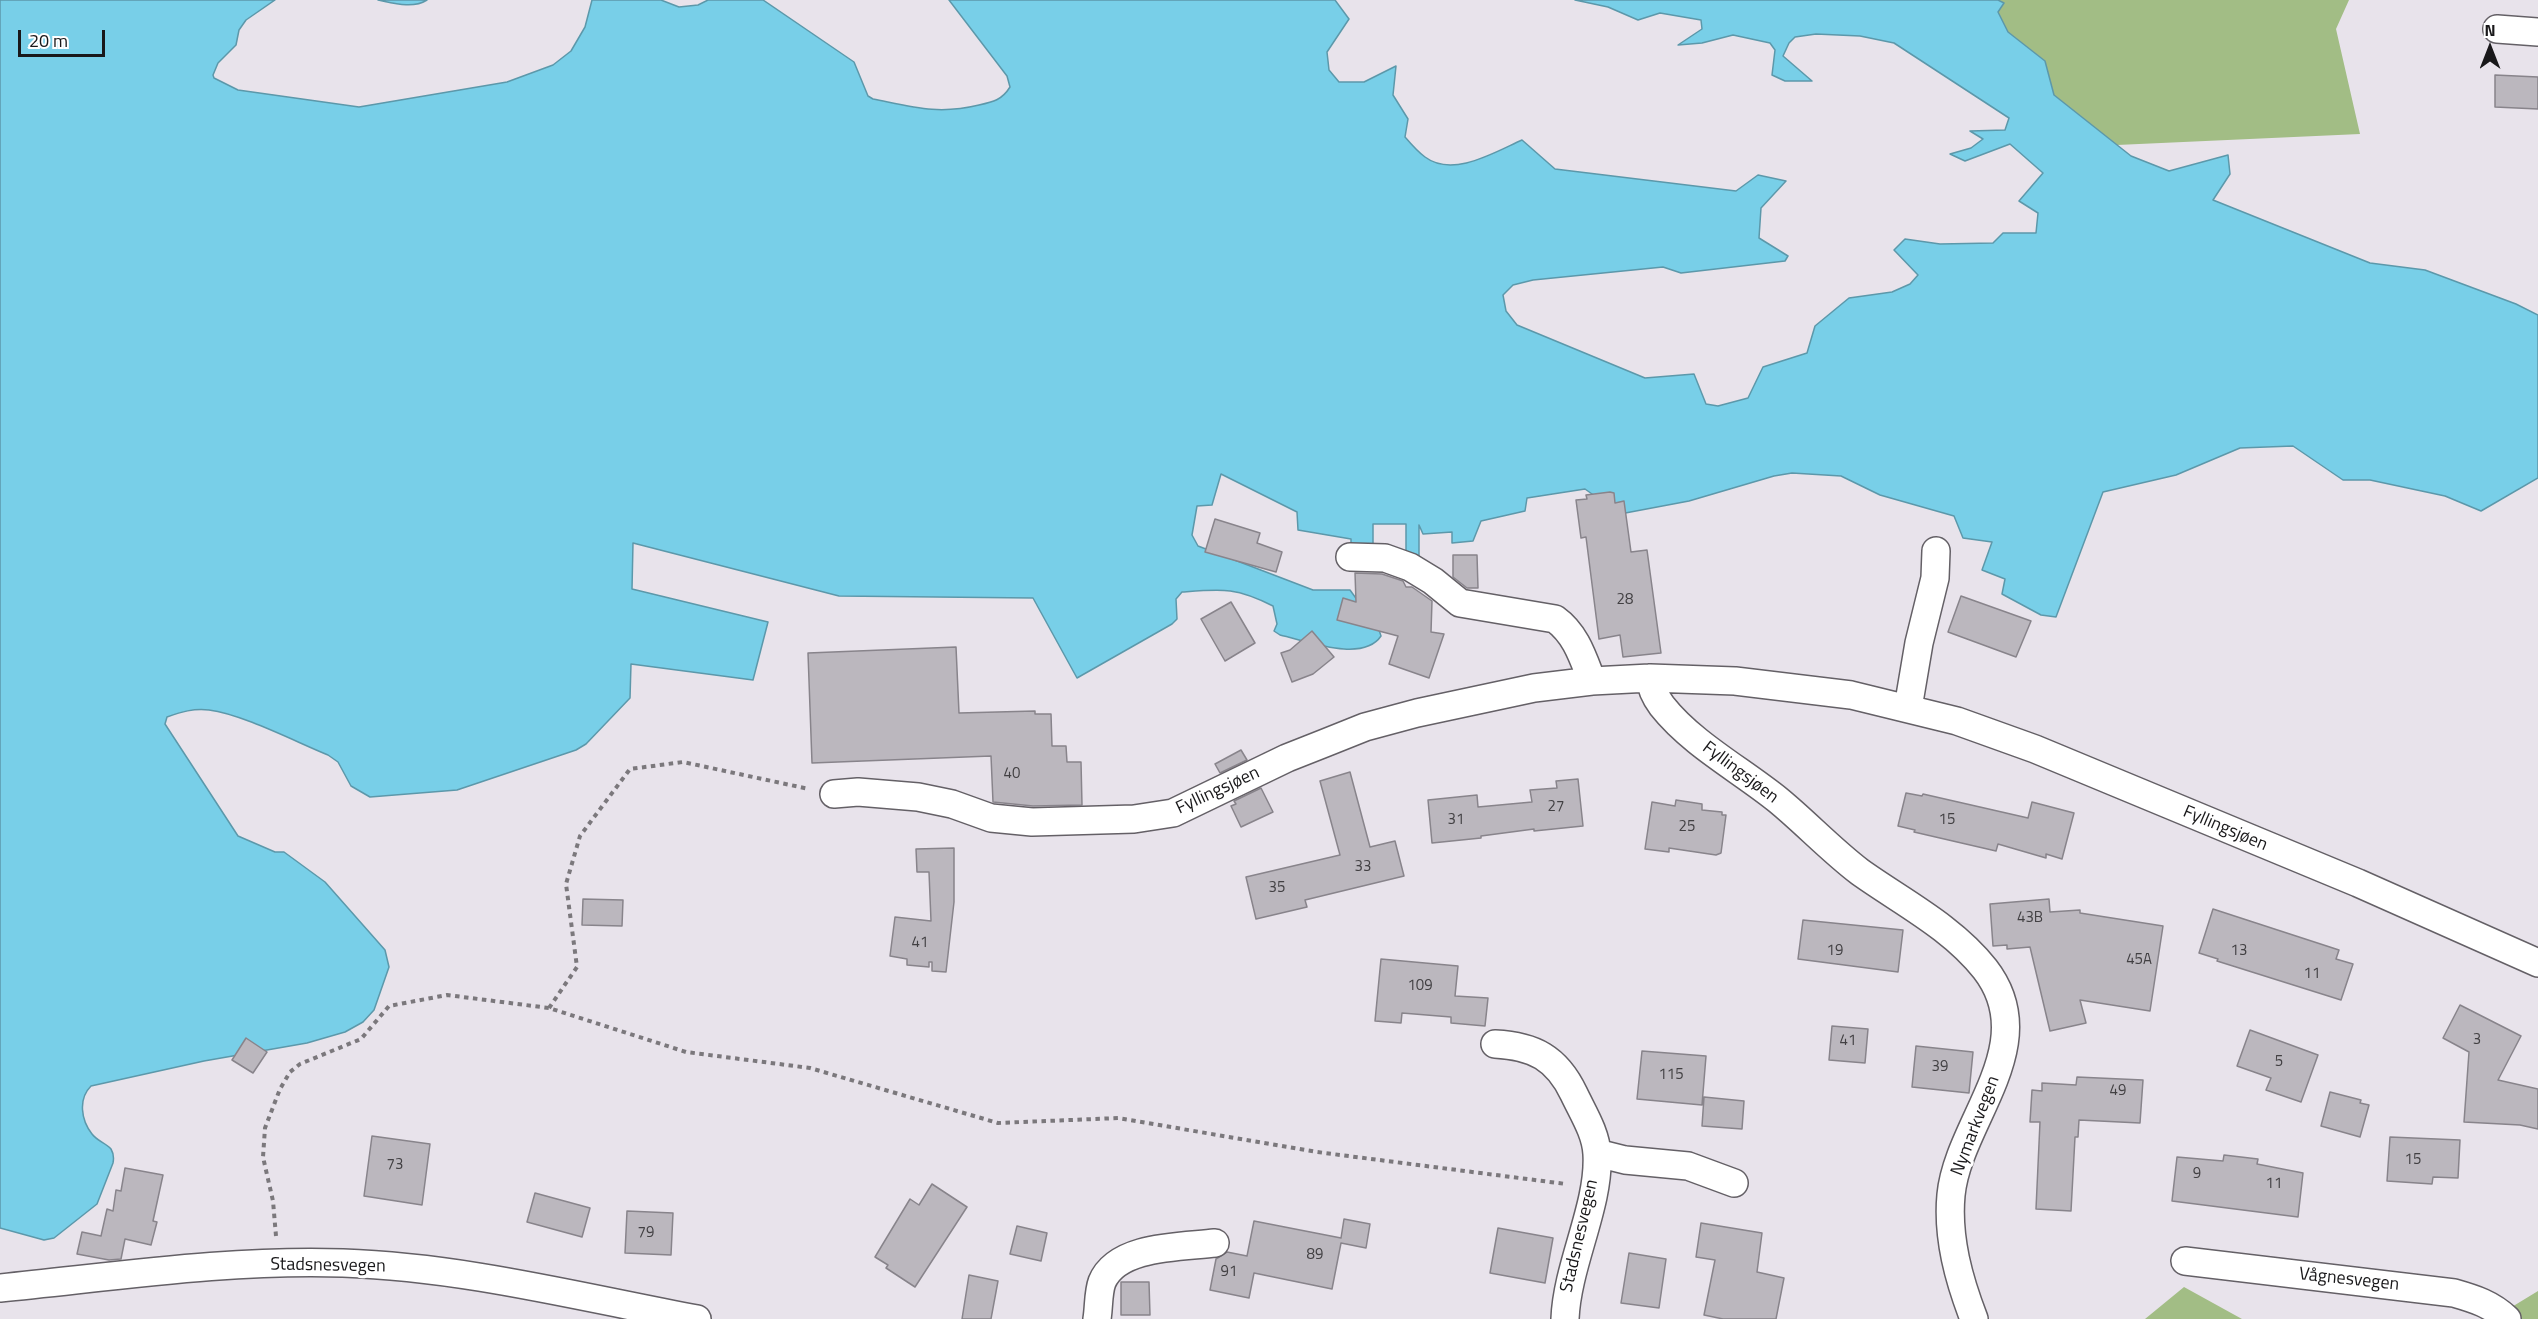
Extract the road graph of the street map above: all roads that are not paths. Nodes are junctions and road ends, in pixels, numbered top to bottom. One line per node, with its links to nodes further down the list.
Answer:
1 (2497, 29): 2 (street)
2 (2538, 32)
3 (1936, 551): 7 (street)
4 (1350, 557): 6 (street)
5 (1650, 678): 6 (street, Fyllingsjøen); 7 (street, Fyllingsjøen); 10 (street, Fyllingsjøen)
6 (1592, 681): 8 (street, Fyllingsjøen)
7 (1908, 708): 9 (street, Fyllingsjøen)
8 (834, 794)
9 (2538, 963)
10 (1985, 969): 21 (street, Nymarkvegen)
11 (1495, 1044): 12 (street, Stadsnesvegen)
12 (1597, 1154): 13 (street, Stadsnesvegen); 20 (street, Stadsnesvegen)
13 (1734, 1183)
14 (1215, 1243): 19 (street)
15 (2185, 1261): 22 (street, Vågnesvegen)
16 (0, 1288): 17 (street, Stadsnesvegen)
17 (653, 1315): 18 (street, Stadsnesvegen)
18 (697, 1319)
19 (1097, 1319)
20 (1565, 1319)
21 (1974, 1319)
22 (2507, 1319)

